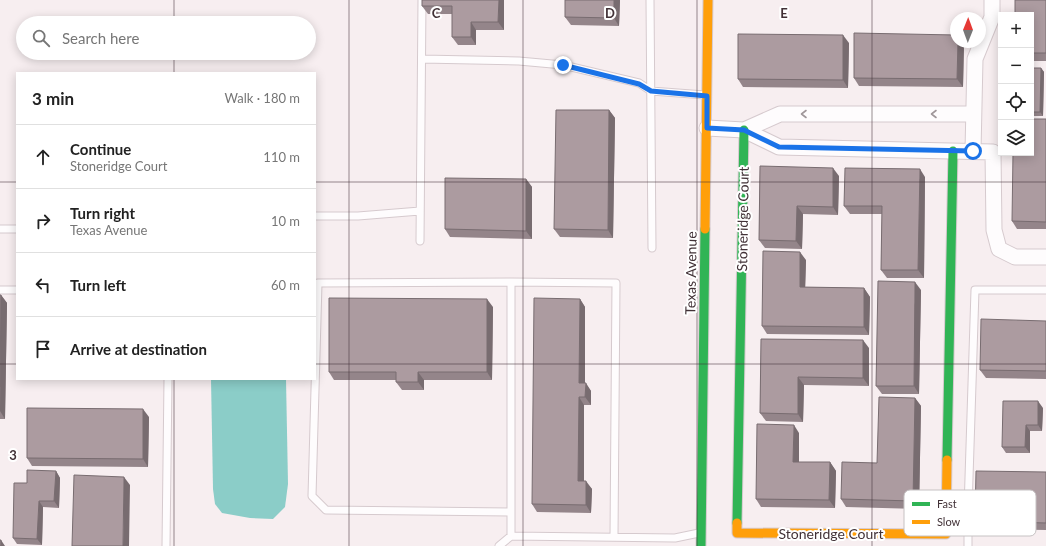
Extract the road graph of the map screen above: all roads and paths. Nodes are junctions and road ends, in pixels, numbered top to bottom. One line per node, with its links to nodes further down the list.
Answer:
1 (422, 0): 5 (lane)
2 (650, 0): 6 (lane)
3 (708, 0): 7 (street, Texas Avenue)
4 (992, 0): 8 (street)
5 (422, 59): 6 (lane); 13 (lane)
6 (651, 91): 7 (lane); 18 (lane)
7 (707, 96): 9 (street, Texas Avenue)
8 (973, 114): 10 (street, one-way to 10); 12 (street)
9 (707, 128): 10 (street); 30 (street, Texas Avenue)
10 (744, 130): 11 (street); 31 (street, Stoneridge Court)
11 (953, 151): 12 (street); 27 (street, Stoneridge Court)
12 (973, 151): 19 (street)
13 (420, 211): 14 (lane); 17 (lane)
14 (316, 216)
15 (0, 229): 16 (lane)
16 (16, 229)
17 (420, 241)
18 (652, 248)
19 (1046, 257)
20 (511, 282): 24 (lane); 29 (lane); 33 (lane)
21 (0, 290): 22 (lane)
22 (16, 290)
23 (1046, 290): 28 (lane)
24 (316, 354)
25 (168, 380): 34 (lane)
26 (315, 380): 29 (lane)
27 (947, 490)
28 (969, 490)
29 (511, 512): 32 (lane)
30 (701, 533): 33 (lane); 36 (street, Texas Avenue)
31 (904, 534)
32 (511, 536): 33 (lane); 35 (lane)
33 (614, 537)
34 (166, 546)
35 (499, 546)
36 (701, 546)

